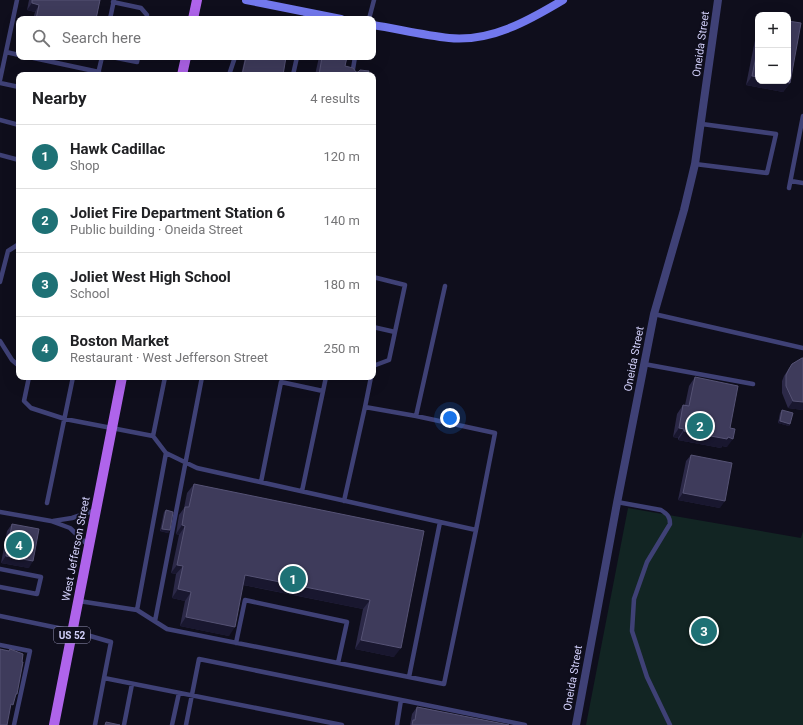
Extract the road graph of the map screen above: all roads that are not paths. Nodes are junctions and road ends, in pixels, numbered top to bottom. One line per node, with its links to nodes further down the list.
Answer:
1 (17, 0): 14 (lane)
2 (197, 0): 10 (main road)
3 (246, 0): 11 (street)
4 (374, 0): 12 (lane)
5 (563, 0): 13 (street)
6 (718, 0): 36 (street, Oneida Street)
7 (114, 1): 8 (lane); 9 (lane)
8 (111, 16)
9 (147, 16)
10 (194, 16)
11 (306, 16)
12 (370, 16)
13 (376, 26)
14 (6, 52): 15 (lane); 30 (lane)
15 (16, 54)
16 (41, 60): 24 (lane)
17 (101, 60): 25 (lane)
18 (128, 60): 19 (lane)
19 (138, 60)
20 (186, 60): 26 (main road)
21 (234, 60): 27 (lane)
22 (296, 60): 28 (lane)
23 (354, 60): 29 (lane)
24 (90, 72)
25 (98, 72)
26 (184, 72)
27 (230, 72)
28 (294, 72)
29 (352, 72)
30 (0, 80)
31 (0, 84): 32 (lane)
32 (16, 87)
33 (803, 116): 40 (lane)
34 (0, 120): 35 (lane)
35 (16, 123)
36 (702, 124): 39 (street, Oneida Street); 39 (lane)
37 (0, 155): 38 (lane)
38 (16, 159)
39 (695, 164): 47 (street, Oneida Street)
40 (790, 181): 41 (lane); 42 (lane)
41 (803, 183)
42 (789, 188)
43 (16, 246): 45 (lane)
44 (376, 278): 49 (lane)
45 (0, 282)
46 (445, 286): 65 (lane)
47 (654, 314): 51 (lane); 53 (street, Oneida Street)
48 (376, 328): 49 (lane)
49 (395, 332): 54 (lane)
50 (0, 341): 52 (lane)
51 (803, 348)
52 (16, 363)
53 (644, 364): 62 (lane); 75 (street, Oneida Street)
54 (376, 366)
55 (28, 380): 66 (lane)
56 (72, 380): 66 (lane)
57 (121, 380): 67 (main road, West Jefferson Street / US 52)
58 (164, 380): 68 (lane)
59 (201, 380): 70 (lane)
60 (325, 380): 63 (lane)
61 (370, 380): 64 (lane)
62 (753, 384)
63 (323, 391): 71 (lane); 72 (lane)
64 (366, 407): 65 (lane); 73 (lane)
65 (416, 416): 80 (lane)
66 (64, 419): 67 (lane); 74 (lane)
67 (112, 428): 68 (lane); 76 (main road, West Jefferson Street / US 52)
68 (153, 436): 69 (lane)
69 (166, 453): 70 (lane); 85 (lane)
70 (185, 462): 71 (lane); 87 (lane)
71 (261, 482): 72 (lane)
72 (302, 491): 73 (lane)
73 (344, 500): 79 (lane)
74 (47, 502)
75 (617, 502): 107 (street, Oneida Street); 108 (lane)
76 (96, 510): 78 (lane); 81 (main road, West Jefferson Street / US 52)
77 (0, 512): 78 (lane)
78 (51, 521): 81 (lane)
79 (440, 522): 80 (lane); 92 (lane)
80 (476, 530): 92 (lane)
81 (89, 546): 84 (main road, West Jefferson Street / US 52)
82 (0, 569): 83 (lane)
83 (0, 587)
84 (79, 600): 85 (lane); 88 (main road, West Jefferson Street / US 52)
85 (137, 610): 87 (lane)
86 (0, 616): 88 (lane)
87 (155, 621): 89 (lane)
88 (72, 631): 93 (lane); 99 (main road, West Jefferson Street / US 52)
89 (236, 642): 91 (lane); 91 (lane)
90 (0, 645): 98 (lane)
91 (338, 663): 92 (lane)
92 (409, 677)
93 (104, 678): 94 (lane); 100 (lane)
94 (132, 684): 95 (lane); 101 (lane)
95 (179, 693): 96 (lane); 102 (lane)
96 (192, 696): 97 (lane); 103 (lane); 104 (lane)
97 (402, 700): 105 (lane); 106 (lane)
98 (14, 725)
99 (54, 725)
100 (95, 725)
101 (124, 725)
102 (172, 725)
103 (186, 725)
104 (342, 725)
105 (397, 725)
106 (525, 725)
107 (576, 725)
108 (670, 725)

